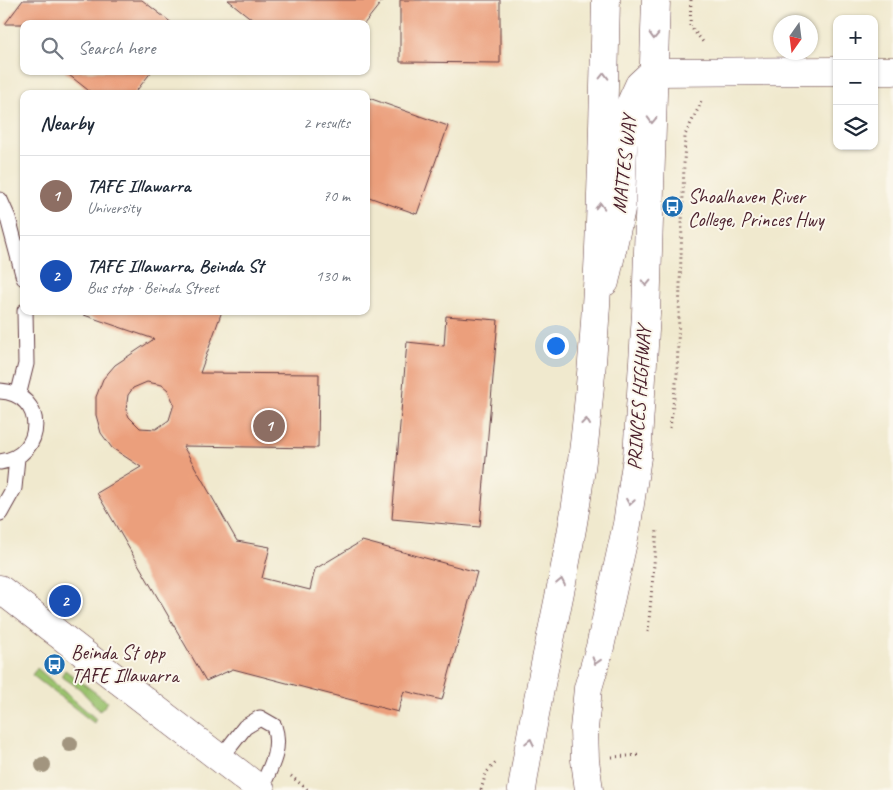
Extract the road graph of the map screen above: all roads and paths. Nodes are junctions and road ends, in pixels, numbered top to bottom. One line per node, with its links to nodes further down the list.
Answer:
1 (606, 0): 12 (main road, one-way to 1)
2 (656, 0): 8 (main road, PRINCES HIGHWAY, one-way to 8)
3 (691, 0): 4 (path)
4 (706, 45)
5 (833, 71): 8 (main road)
6 (878, 71): 7 (main road)
7 (893, 71)
8 (653, 72): 12 (main road, MATTES WAY); 24 (main road, PRINCES HIGHWAY, one-way to 24)
9 (0, 200): 10 (lane)
10 (20, 263)
11 (25, 315): 14 (lane)
12 (596, 325): 23 (main road, one-way to 12)
13 (0, 391): 14 (lane)
14 (18, 396): 15 (lane)
15 (17, 458): 16 (lane); 17 (lane)
16 (0, 462)
17 (0, 513)
18 (0, 589): 19 (main road)
19 (220, 759): 21 (main road); 21 (lane)
20 (498, 759): 22 (path)
21 (260, 790)
22 (481, 790)
23 (522, 790)
24 (589, 790)

